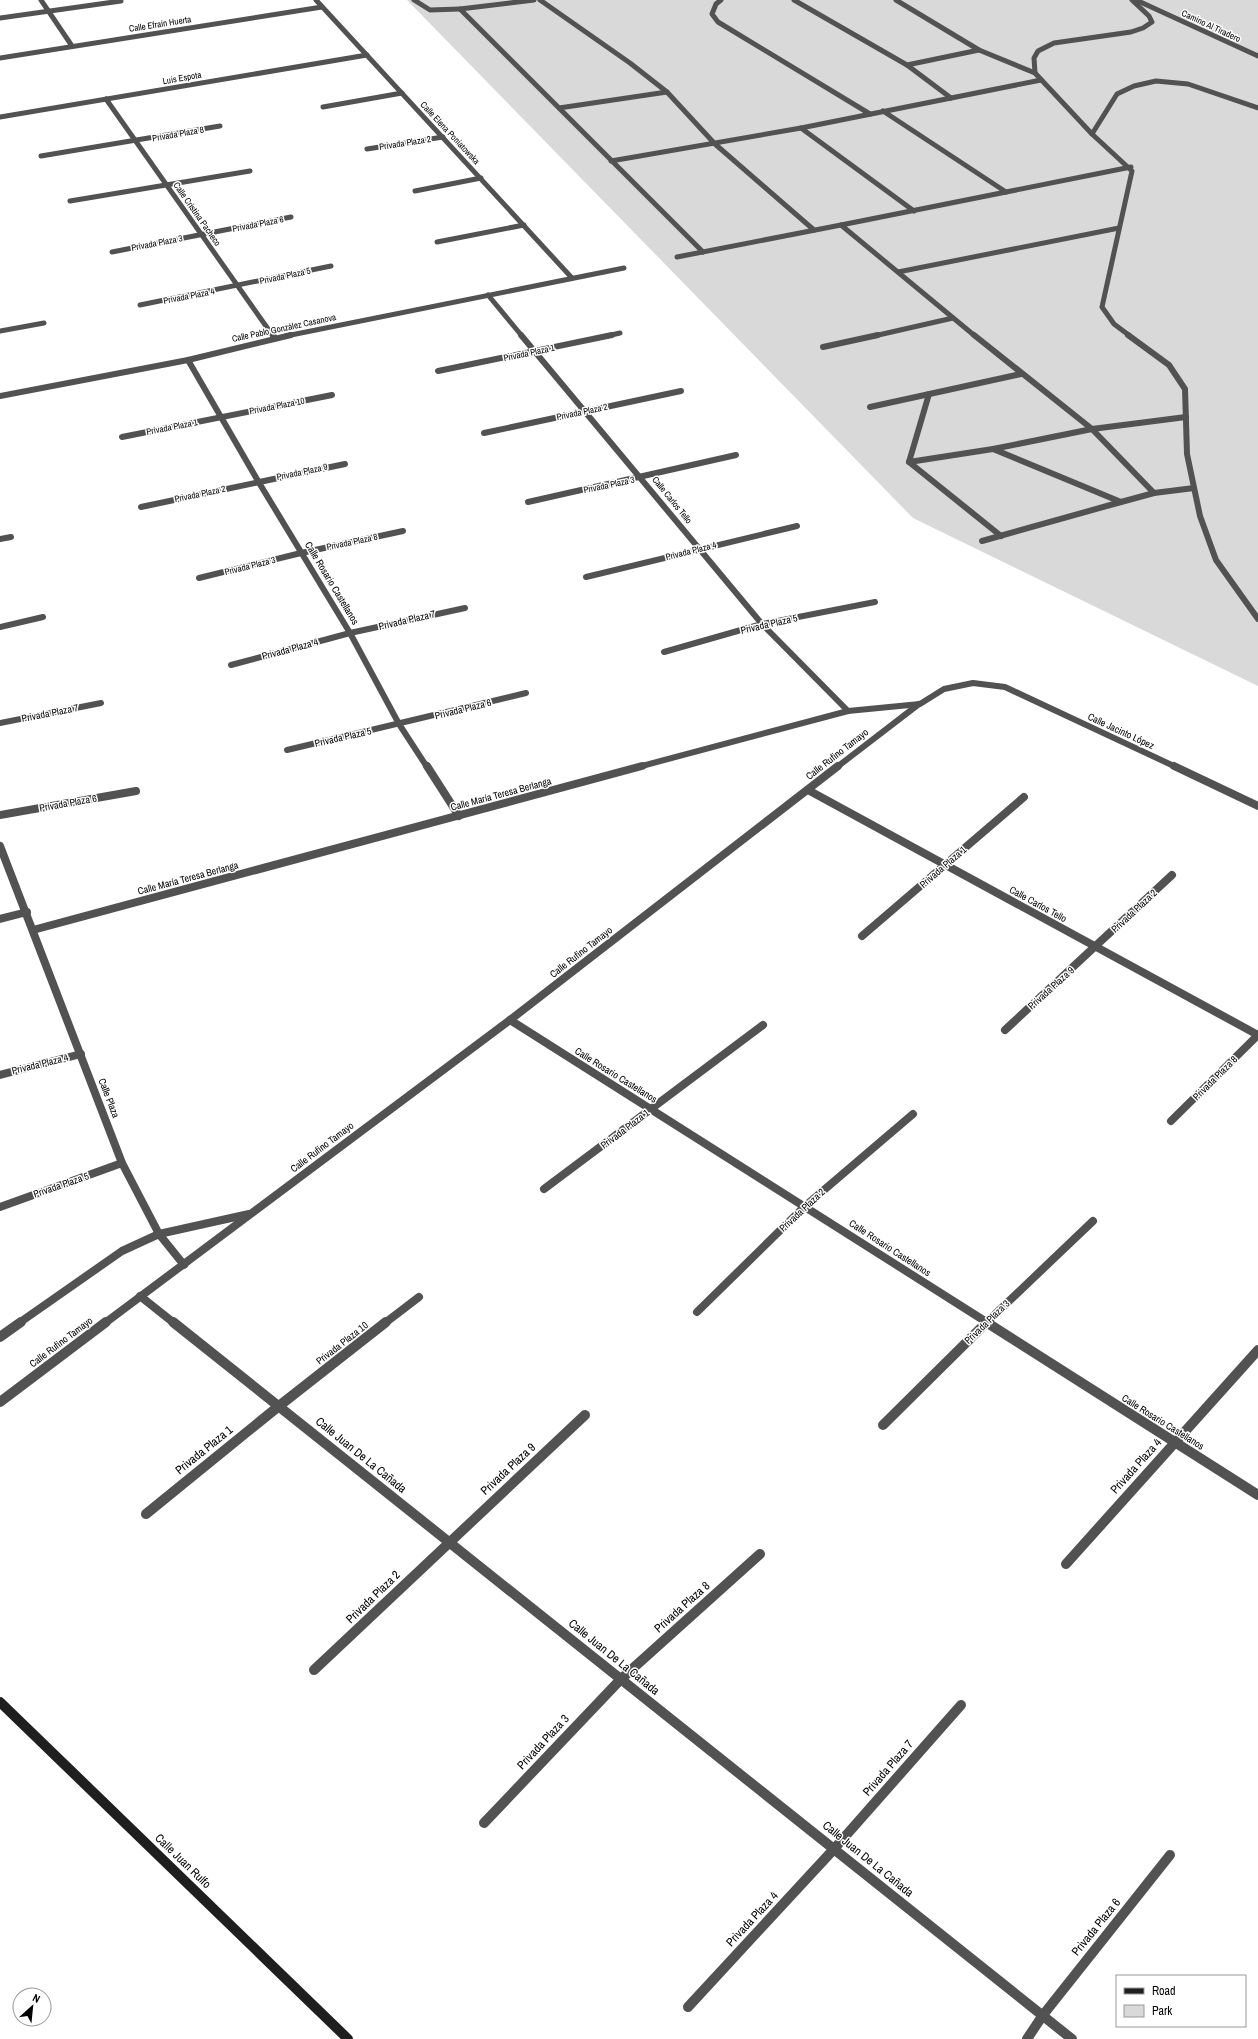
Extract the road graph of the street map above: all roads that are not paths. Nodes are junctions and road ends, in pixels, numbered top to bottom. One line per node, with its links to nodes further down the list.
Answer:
1 (41, 0): 15 (street)
2 (316, 0): 13 (street, Calle Elena Poniatowska)
3 (414, 0): 14 (street)
4 (534, 0): 14 (street)
5 (540, 0): 25 (street)
6 (710, 0): 12 (street)
7 (721, 0): 12 (street)
8 (794, 0): 22 (street)
9 (896, 0): 18 (street)
10 (1134, 0): 20 (street, Camino Al Tiradero); 23 (street)
11 (121, 1): 15 (street)
12 (716, 2): 33 (street)
13 (322, 7): 17 (street, Calle Efraín Huerta); 19 (street, Calle Elena Poniatowska)
14 (460, 9): 30 (street)
15 (49, 11): 16 (street); 17 (street)
16 (0, 18)
17 (72, 46): 21 (street, Calle Efraín Huerta)
18 (979, 50): 22 (street); 23 (street)
19 (367, 55): 26 (street, Calle Elena Poniatowska); 28 (street, Luis Espota)
20 (1258, 56)
21 (0, 58)
22 (907, 65): 27 (street)
23 (1036, 73): 24 (street)
24 (1041, 80): 27 (street); 37 (street)
25 (667, 92): 30 (street); 40 (street)
26 (402, 93): 29 (street); 38 (street, Calle Elena Poniatowska)
27 (952, 98): 32 (street)
28 (106, 99): 34 (street, Luis Espota); 39 (street, Calle Cristina Pacheco)
29 (323, 107)
30 (559, 108): 43 (street)
31 (1258, 108): 37 (street)
32 (883, 111): 33 (street); 49 (street)
33 (870, 114): 36 (street)
34 (0, 117)
35 (220, 126): 39 (street, Privada Plaza 8)
36 (801, 128): 40 (street); 51 (street)
37 (1092, 134): 44 (street)
38 (442, 137): 41 (street, Privada Plaza 2); 46 (street, Calle Elena Poniatowska)
39 (136, 141): 42 (street); 47 (street, Calle Cristina Pacheco)
40 (715, 144): 43 (street); 56 (street)
41 (367, 149)
42 (41, 156)
43 (611, 160): 60 (street)
44 (1131, 167): 49 (street); 55 (street)
45 (250, 171): 47 (street)
46 (481, 178): 48 (street); 53 (street, Calle Elena Poniatowska)
47 (167, 185): 50 (street); 57 (street, Calle Cristina Pacheco)
48 (415, 191)
49 (1006, 192): 51 (street)
50 (70, 200)
51 (914, 211): 54 (street)
52 (291, 217): 57 (street, Privada Plaza 6)
53 (524, 225): 58 (street); 65 (street, Calle Elena Poniatowska)
54 (841, 225): 56 (street); 64 (street)
55 (1119, 228): 64 (street); 85 (street)
56 (814, 230): 60 (street)
57 (202, 234): 59 (street, Privada Plaza 3); 66 (street, Calle Cristina Pacheco)
58 (437, 242)
59 (112, 252)
60 (703, 252): 61 (street)
61 (676, 257)
62 (331, 266): 66 (street, Privada Plaza 5)
63 (624, 268): 65 (street, Calle Pablo González Casanova)
64 (898, 272): 69 (street)
65 (572, 278): 67 (street, Calle Pablo González Casanova)
66 (239, 286): 68 (street, Privada Plaza 4); 73 (street, Calle Cristina Pacheco)
67 (488, 295): 73 (street, Calle Pablo González Casanova); 75 (street, Calle Carlos Tello)
68 (140, 305)
69 (953, 318): 74 (street); 78 (street)
70 (44, 323): 71 (street)
71 (0, 331)
72 (620, 333): 75 (street, Privada Plaza 1)
73 (275, 338): 76 (street, Calle Pablo González Casanova)
74 (823, 347)
75 (536, 352): 77 (street, Privada Plaza 1); 84 (street, Calle Carlos Tello)
76 (188, 360): 82 (street, Calle Pablo González Casanova); 86 (street, Calle Rosario Castellanos)
77 (438, 371)
78 (1021, 374): 80 (street); 87 (street)
79 (681, 391): 84 (street, Privada Plaza 2)
80 (929, 394): 83 (street); 92 (street)
81 (332, 395): 86 (street, Privada Plaza 10)
82 (0, 396)
83 (870, 407)
84 (585, 412): 88 (street, Privada Plaza 2); 94 (street, Calle Carlos Tello)
85 (1186, 417): 87 (street); 96 (street)
86 (221, 418): 89 (street, Privada Plaza 1); 95 (street, Calle Rosario Castellanos)
87 (1092, 429): 90 (street); 97 (street)
88 (484, 433)
89 (122, 437)
90 (993, 449): 92 (street); 99 (street)
91 (736, 455): 94 (street, Privada Plaza 3)
92 (909, 462): 103 (street)
93 (344, 464): 95 (street, Privada Plaza 9)
94 (641, 478): 98 (street, Privada Plaza 3); 107 (street, Calle Carlos Tello)
95 (258, 481): 100 (street, Privada Plaza 2); 108 (street, Calle Rosario Castellanos)
96 (1194, 488): 97 (street); 114 (street)
97 (1154, 493): 99 (street)
98 (528, 502)
99 (1121, 502): 103 (street)
100 (142, 507)
101 (797, 526): 107 (street, Privada Plaza 4)
102 (403, 532): 108 (street, Privada Plaza 8)
103 (1000, 536): 106 (street)
104 (11, 537): 105 (street)
105 (0, 539)
106 (982, 541)
107 (698, 548): 109 (street, Privada Plaza 4); 115 (street, Calle Carlos Tello)
108 (301, 553): 110 (street, Privada Plaza 3); 117 (street, Calle Rosario Castellanos)
109 (586, 577)
110 (199, 578)
111 (875, 602): 115 (street, Privada Plaza 5)
112 (465, 608): 117 (street, Privada Plaza 7)
113 (43, 617): 116 (street)
114 (1258, 619)
115 (762, 624): 118 (street, Privada Plaza 5); 124 (street, Calle Carlos Tello)
116 (0, 627)
117 (350, 633): 119 (street, Privada Plaza 4); 126 (street, Calle Rosario Castellanos)
118 (664, 652)
119 (231, 665)
120 (973, 683): 123 (street, Calle María Teresa Berlanga); 131 (street, Calle Jacinto López)
121 (526, 693): 126 (street, Privada Plaza 6)
122 (101, 703): 125 (street, Privada Plaza 7)
123 (920, 704): 124 (street, Calle María Teresa Berlanga); 128 (street, Calle Rufino Tamayo)
124 (848, 711): 133 (street, Calle María Teresa Berlanga)
125 (0, 723)
126 (399, 724): 127 (street, Privada Plaza 5); 133 (street, Calle Rosario Castellanos)
127 (287, 750)
128 (808, 790): 135 (street, Calle Carlos Tello); 142 (street, Calle Rufino Tamayo)
129 (136, 791): 132 (street, Privada Plaza 6)
130 (1024, 797): 135 (street, Privada Plaza 1)
131 (1258, 806)
132 (0, 815)
133 (459, 816): 139 (street, Calle María Teresa Berlanga)
134 (0, 846): 137 (street, Calle Plaza)
135 (946, 865): 140 (street, Privada Plaza 1); 141 (street, Calle Carlos Tello)
136 (1172, 876): 141 (street, Privada Plaza 2)
137 (26, 912): 138 (street); 139 (street, Calle Plaza)
138 (0, 919)
139 (33, 930): 146 (street, Calle Plaza)
140 (862, 936)
141 (1096, 947): 144 (street, Privada Plaza 9); 145 (street, Calle Carlos Tello)
142 (510, 1020): 148 (street, Calle Rosario Castellanos); 155 (street, Calle Rufino Tamayo)
143 (763, 1025): 148 (street, Privada Plaza 1)
144 (1005, 1030)
145 (1258, 1035): 150 (street, Privada Plaza 8)
146 (80, 1054): 147 (street, Privada Plaza 4); 151 (street, Calle Plaza)
147 (0, 1075)
148 (651, 1110): 152 (street, Privada Plaza 1); 154 (street, Calle Rosario Castellanos)
149 (913, 1114): 154 (street, Privada Plaza 2)
150 (1172, 1121)
151 (122, 1163): 153 (street, Privada Plaza 5); 157 (street, Calle Plaza)
152 (544, 1189)
153 (0, 1206)
154 (804, 1207): 161 (street, Privada Plaza 2); 162 (street, Calle Rosario Castellanos)
155 (252, 1213): 157 (street, Calle Rufino Tamayo); 158 (street, Calle Rufino Tamayo)
156 (1093, 1221): 162 (street, Privada Plaza 3)
157 (159, 1234): 158 (street, Calle Plaza); 163 (street, Calle Rufino Tamayo)
158 (184, 1265): 159 (street, Calle Rufino Tamayo)
159 (140, 1296): 165 (street, Calle Rufino Tamayo); 166 (street, Calle Juan De La Cañada)
160 (419, 1297): 166 (street, Privada Plaza 10)
161 (696, 1312)
162 (986, 1323): 168 (street, Privada Plaza 3); 169 (street, Calle Rosario Castellanos)
163 (0, 1337)
164 (1258, 1350): 169 (street, Privada Plaza 4)
165 (0, 1402)
166 (279, 1406): 171 (street, Privada Plaza 1); 172 (street, Calle Juan De La Cañada)
167 (585, 1415): 172 (street, Privada Plaza 9)
168 (883, 1425)
169 (1174, 1442): 170 (street, Calle Rosario Castellanos); 174 (street, Privada Plaza 4)
170 (1258, 1496)
171 (146, 1514)
172 (449, 1542): 175 (street, Privada Plaza 2); 176 (street, Calle Juan De La Cañada)
173 (760, 1554): 176 (street, Privada Plaza 8)
174 (1066, 1564)
175 (314, 1670)
176 (621, 1679): 179 (street, Privada Plaza 3); 180 (street, Calle Juan De La Cañada)
177 (0, 1702): 184 (main road, Calle Juan Rulfo)
178 (961, 1705): 180 (street, Privada Plaza 7)
179 (484, 1823)
180 (834, 1849): 182 (street, Privada Plaza 4); 183 (street, Calle Juan De La Cañada)
181 (1170, 1855): 183 (street, Privada Plaza 6)
182 (688, 2007)
183 (1042, 2015): 185 (street); 186 (street, Calle Juan De La Cañada)
184 (348, 2039)
185 (1027, 2039)
186 (1072, 2039)

